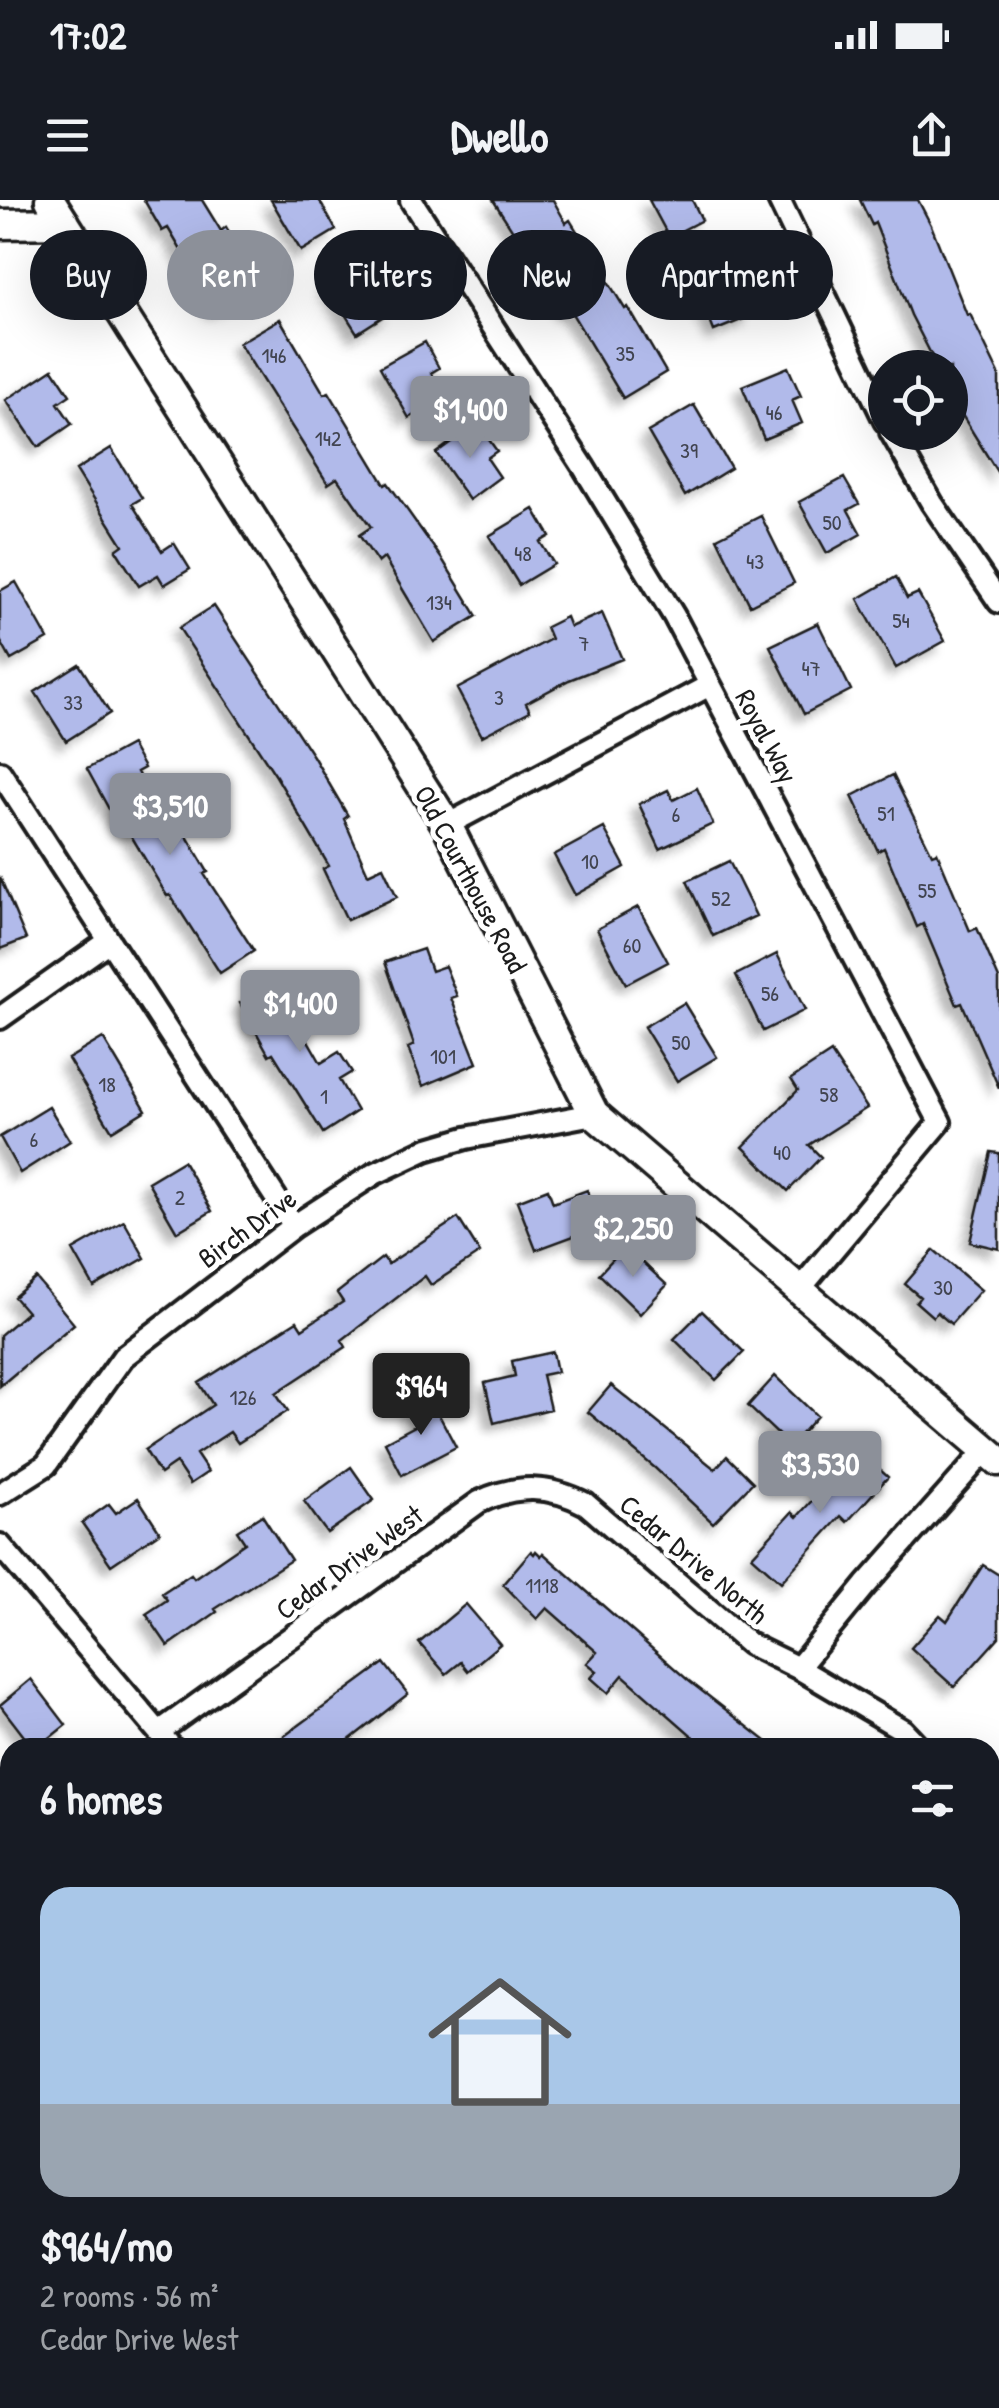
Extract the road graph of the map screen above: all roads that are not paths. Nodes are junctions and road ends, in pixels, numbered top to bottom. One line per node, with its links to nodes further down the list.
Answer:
1 (410, 200): 8 (street, Royal Way)
2 (779, 200): 5 (street)
3 (58, 211): 4 (street); 10 (street, Old Courthouse Road)
4 (0, 224)
5 (868, 386)
6 (902, 450): 7 (street)
7 (999, 602)
8 (710, 686): 10 (street); 15 (street, Royal Way)
9 (0, 772): 11 (street)
10 (446, 825): 13 (street, Old Courthouse Road)
11 (109, 941): 12 (street); 14 (street)
12 (0, 1018)
13 (594, 1114): 14 (street, Birch Drive); 15 (street, Old Courthouse Road)
14 (294, 1226): 17 (street, Birch Drive)
15 (798, 1290): 16 (street, Old Courthouse Road)
16 (992, 1456): 20 (street)
17 (0, 1494)
18 (586, 1504): 20 (street, Cedar Drive North); 22 (street, Cedar Drive West)
19 (0, 1545): 21 (street)
20 (798, 1668): 23 (street, Cedar Drive North)
21 (163, 1738)
22 (168, 1738)
23 (910, 1738)

